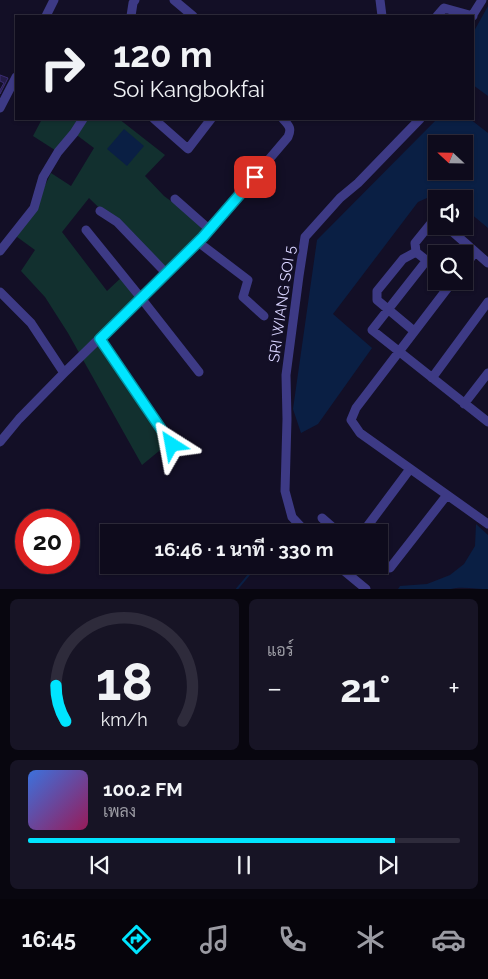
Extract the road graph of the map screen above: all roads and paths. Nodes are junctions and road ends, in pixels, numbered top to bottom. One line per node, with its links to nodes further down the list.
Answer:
1 (54, 0): 6 (street)
2 (135, 0): 7 (street)
3 (174, 0): 8 (street)
4 (380, 0): 9 (street)
5 (482, 0): 12 (street)
6 (46, 15)
7 (131, 15)
8 (192, 15)
9 (382, 15)
10 (438, 15): 11 (street)
11 (469, 15)
12 (474, 15)
13 (15, 79): 14 (street)
14 (0, 108)
15 (82, 120): 27 (street)
16 (155, 120): 17 (street)
17 (210, 120)
18 (419, 120): 55 (street, SRI WIANG SOI 5)
19 (285, 121): 24 (street)
20 (175, 199): 24 (street)
21 (100, 210): 33 (street)
22 (428, 227): 28 (street)
23 (86, 230): 36 (street)
24 (209, 230): 26 (street)
25 (456, 235): 29 (street)
26 (198, 242): 33 (street); 39 (street)
27 (0, 252)
28 (416, 252): 31 (street); 38 (street)
29 (475, 252): 30 (street); 32 (street)
30 (473, 255)
31 (427, 260): 38 (street)
32 (488, 263)
33 (166, 273): 36 (street)
34 (446, 290): 40 (street)
35 (0, 292): 44 (street)
36 (141, 298): 41 (street); 43 (street)
37 (488, 302): 46 (street)
38 (388, 310): 40 (street); 42 (street)
39 (264, 316)
40 (414, 331): 42 (street)
41 (100, 339): 44 (street); 50 (street)
42 (398, 352): 46 (street); 51 (street)
43 (199, 372)
44 (64, 373): 49 (street)
45 (488, 373): 47 (street)
46 (432, 378): 47 (street)
47 (464, 404): 48 (street)
48 (488, 422)
49 (0, 442)
50 (172, 445)
51 (410, 469): 52 (street); 57 (street)
52 (448, 495): 54 (street); 58 (street)
53 (322, 518): 56 (street)
54 (487, 522)
55 (299, 524)
56 (329, 524)
57 (369, 524)
58 (388, 568)
59 (348, 574): 60 (street)
60 (366, 589)

